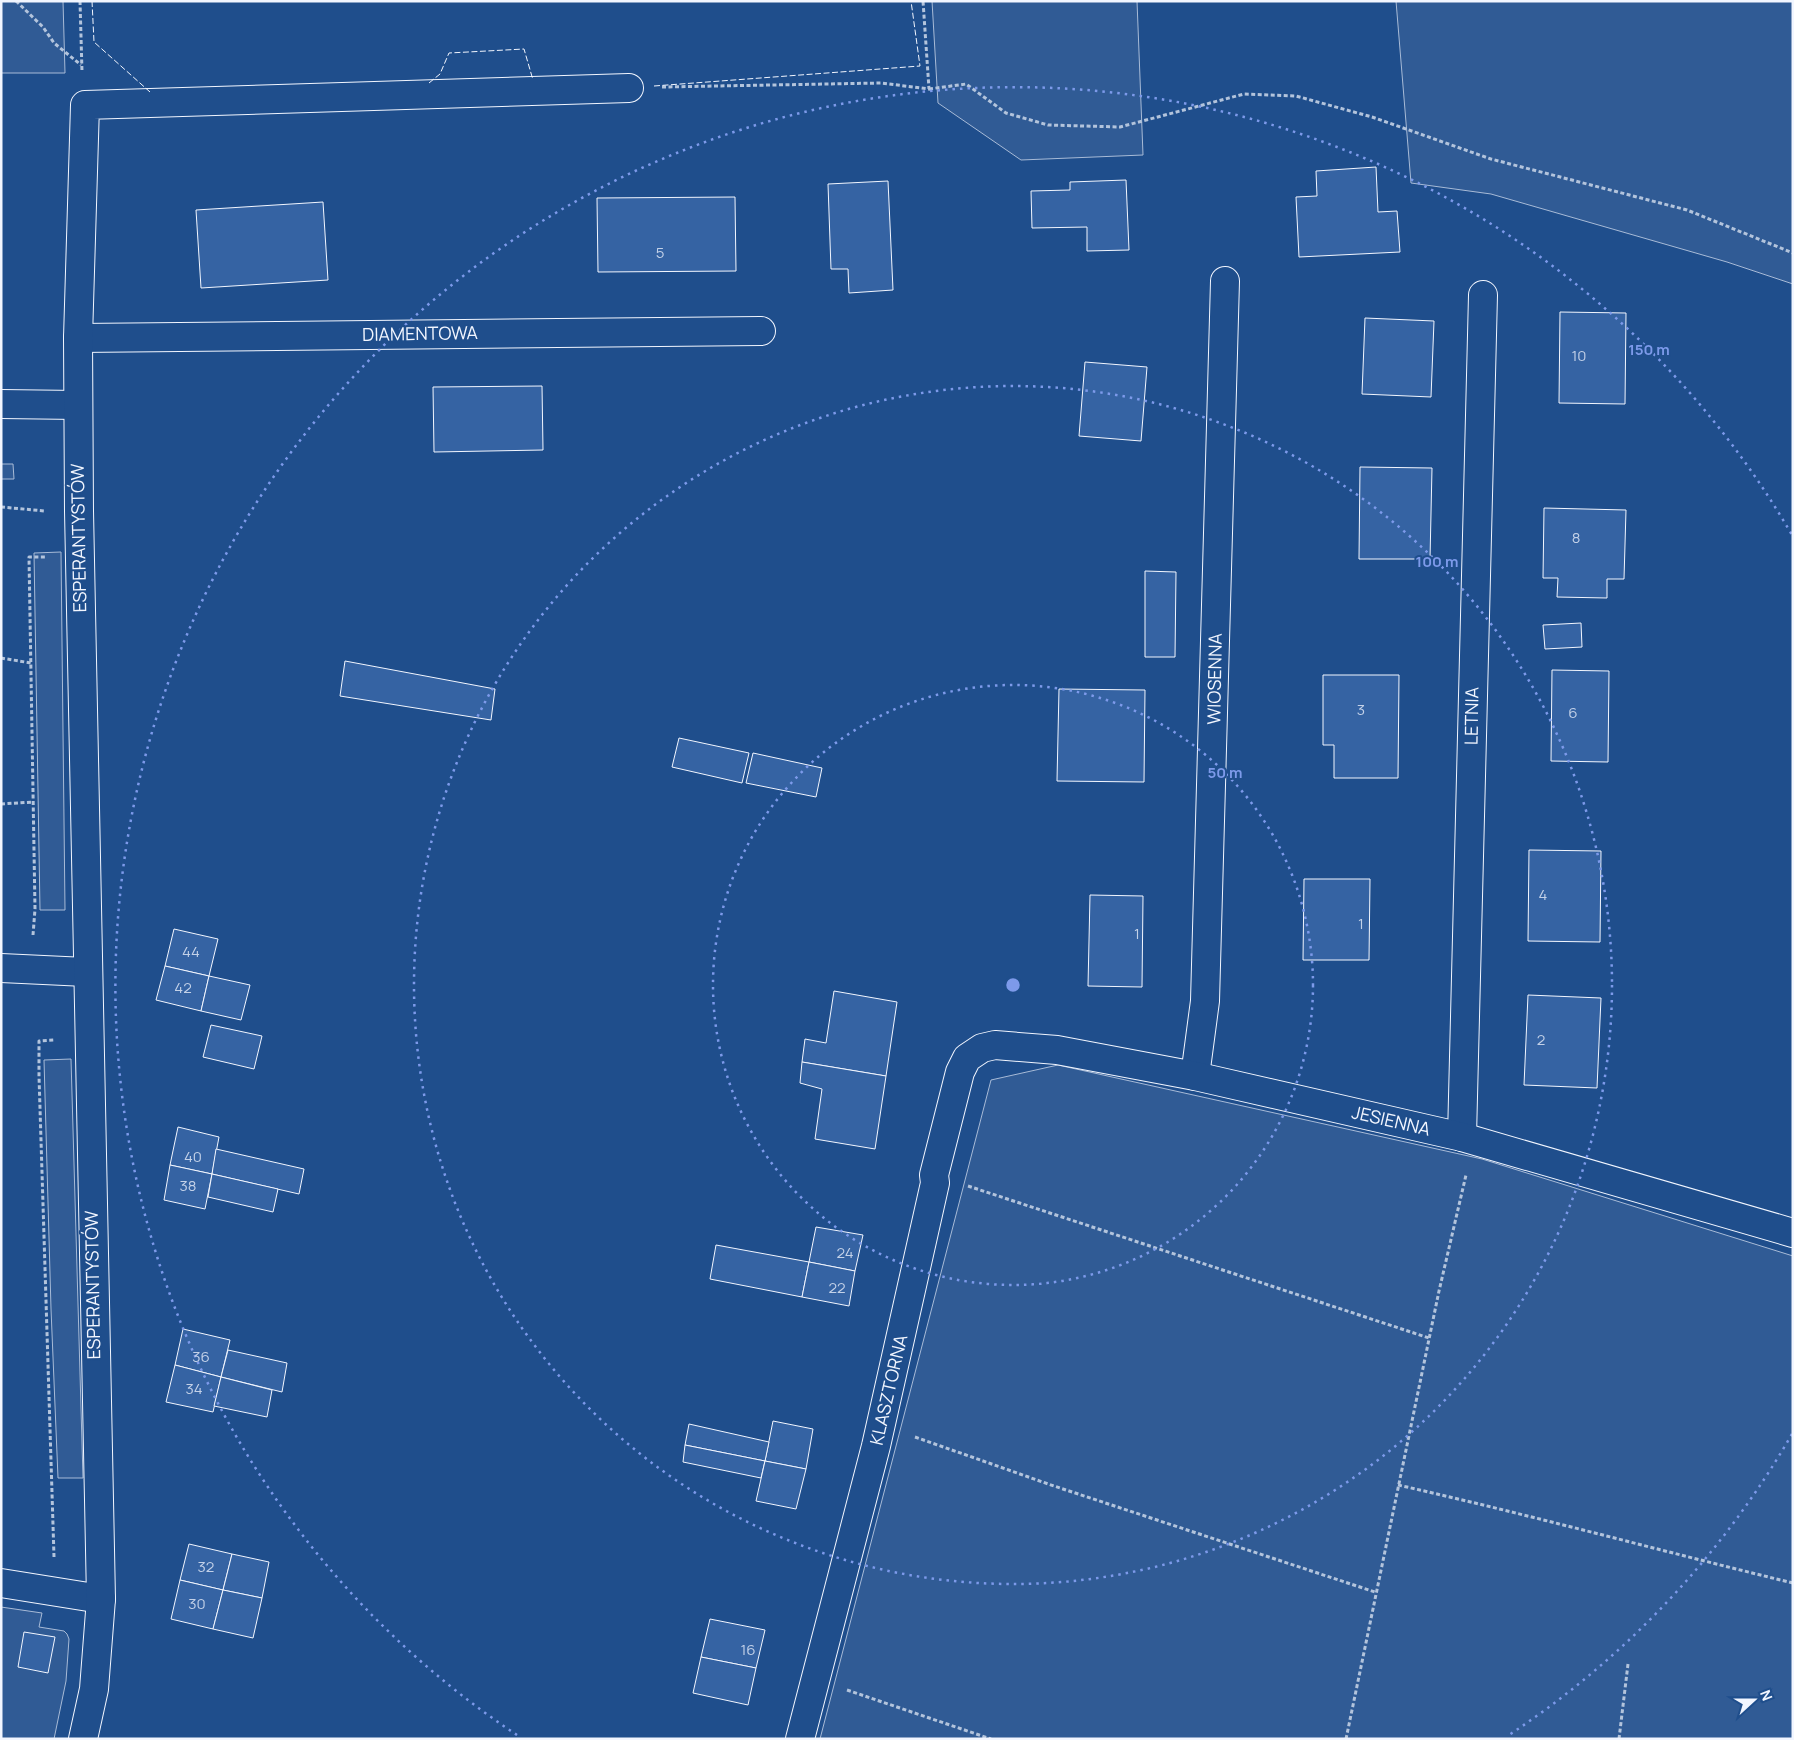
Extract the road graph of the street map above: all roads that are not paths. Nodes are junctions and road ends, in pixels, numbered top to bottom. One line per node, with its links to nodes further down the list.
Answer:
1 (629, 88): 5 (street, ESPERANTYSTÓW)
2 (1225, 281): 11 (street, WIOSENNA)
3 (1483, 295): 12 (street, LETNIA)
4 (761, 331): 5 (street, DIAMENTOWA)
5 (78, 338): 7 (street, ESPERANTYSTÓW)
6 (1, 404): 7 (street)
7 (78, 405): 9 (street, ESPERANTYSTÓW)
8 (1, 968): 9 (street)
9 (86, 972): 15 (street, ESPERANTYSTÓW)
10 (982, 1048): 11 (street, JESIENNA); 17 (street, KLASZTORNA)
11 (1195, 1076): 12 (street, JESIENNA)
12 (1468, 1139): 13 (street, JESIENNA)
13 (1793, 1233)
14 (1, 1583): 15 (street)
15 (101, 1599): 16 (street, ESPERANTYSTÓW)
16 (83, 1739)
17 (800, 1739)

